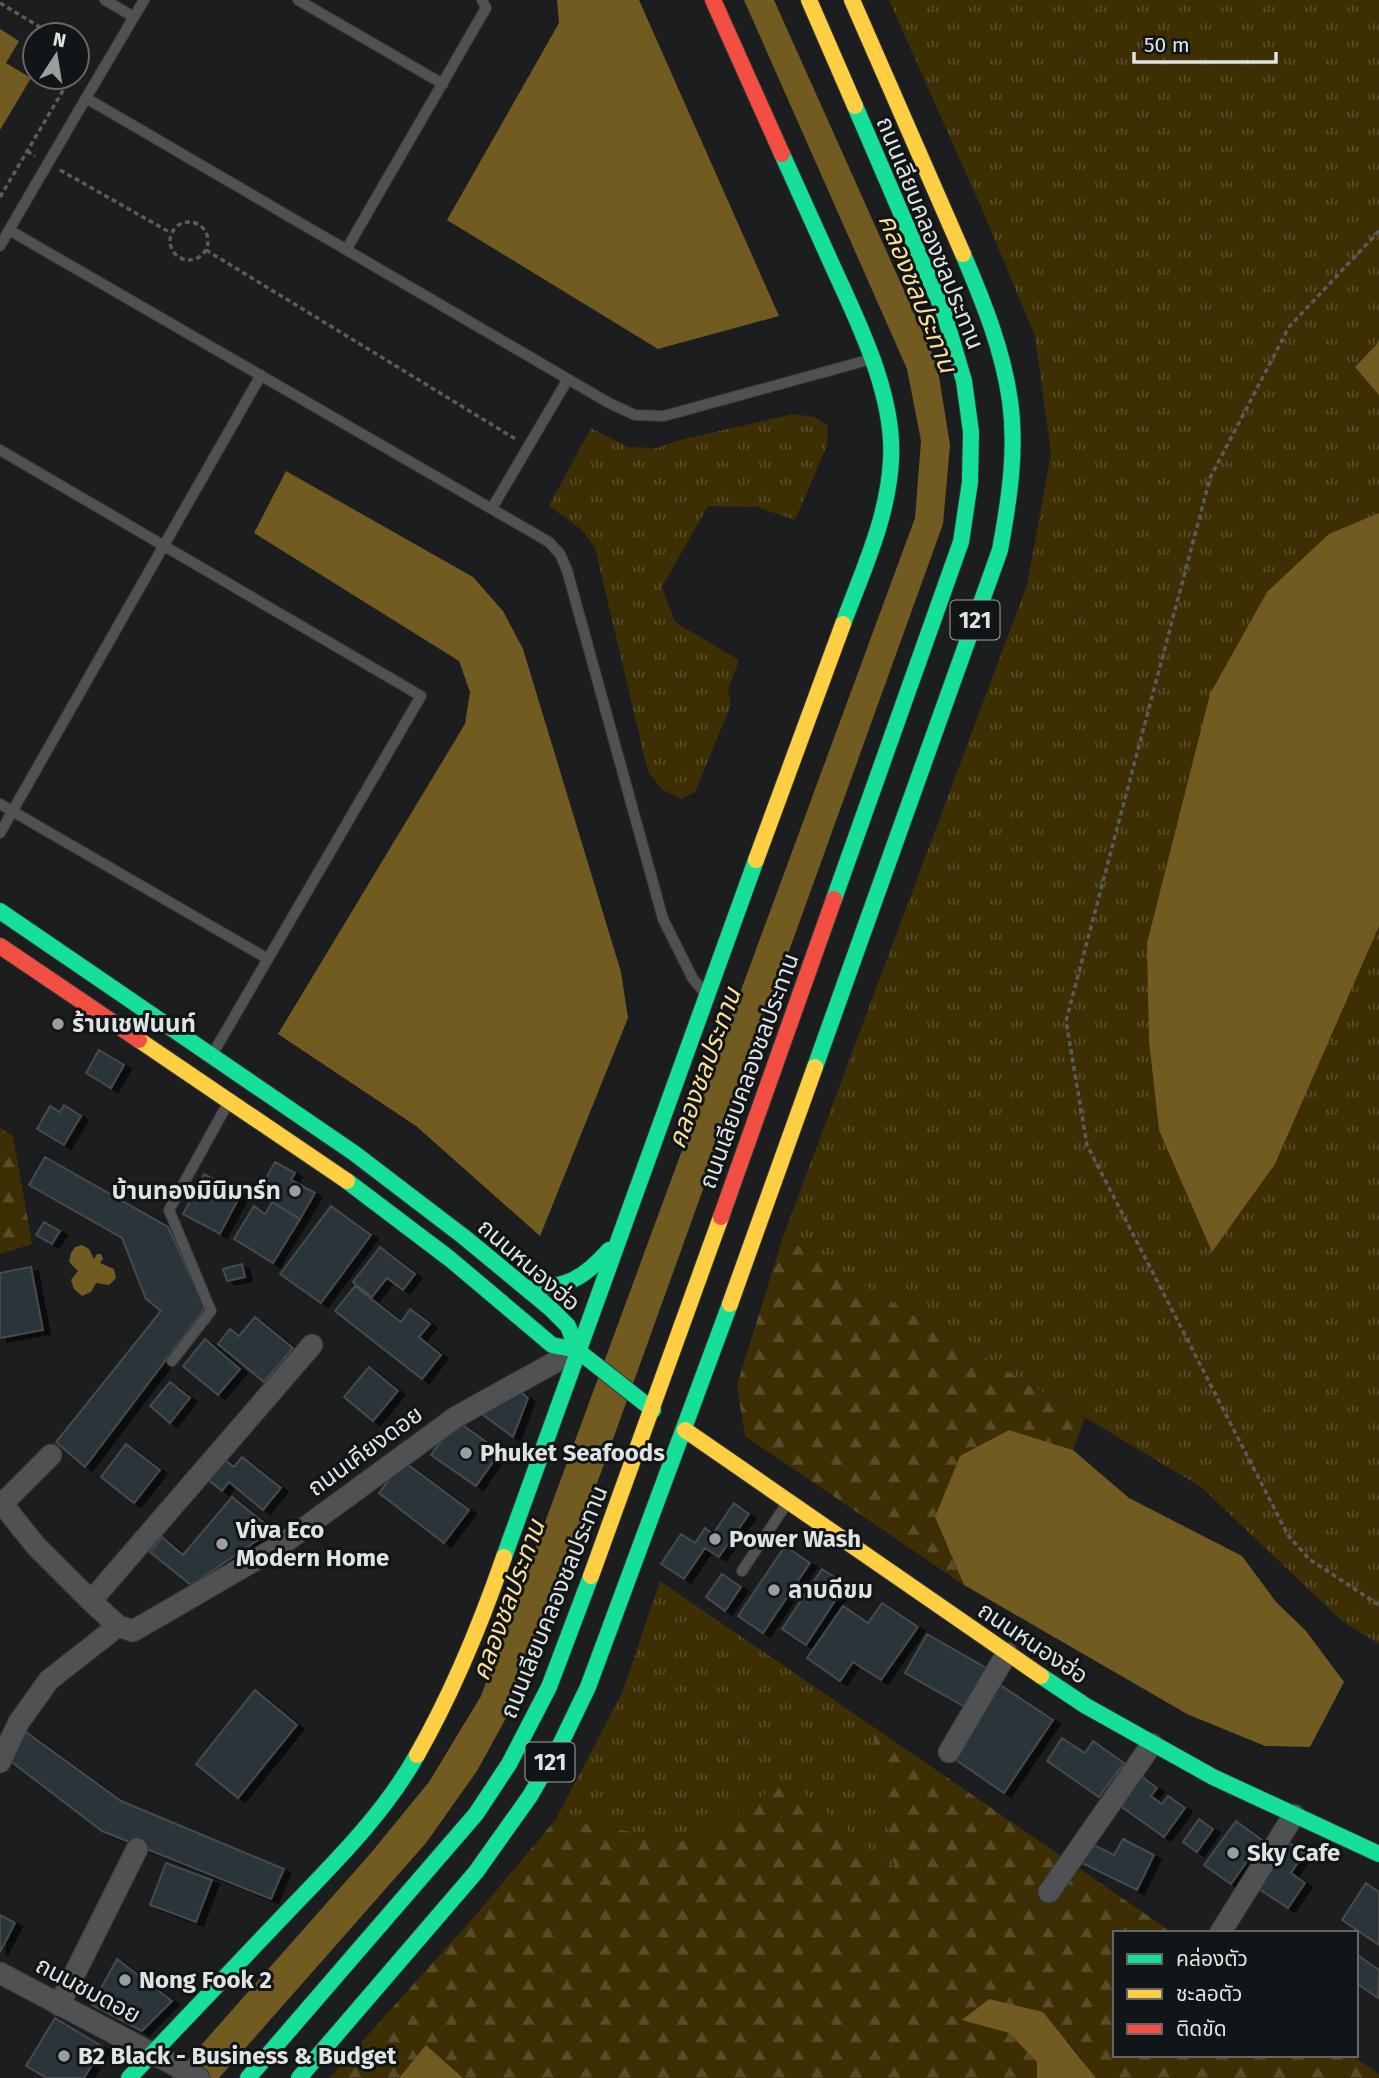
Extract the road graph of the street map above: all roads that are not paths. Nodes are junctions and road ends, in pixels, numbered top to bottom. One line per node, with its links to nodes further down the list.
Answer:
1 (105, 0): 8 (lane)
2 (144, 0): 8 (lane)
3 (298, 0): 9 (lane)
4 (482, 0): 9 (lane)
5 (713, 0): 14 (main road)
6 (809, 0): 34 (main road, ถนนเลียบคลองชลประทาน / 121)
7 (852, 0): 34 (main road, ถนนเลียบคลองชลประทาน / 121)
8 (134, 17): 10 (lane)
9 (443, 84): 13 (lane)
10 (86, 99): 11 (lane); 13 (lane)
11 (9, 230): 12 (lane); 15 (lane)
12 (0, 246)
13 (346, 250): 16 (lane)
14 (871, 359): 16 (lane); 26 (main road)
15 (261, 375): 18 (lane); 19 (lane)
16 (568, 379): 18 (lane)
17 (0, 450): 19 (lane)
18 (492, 508): 26 (lane)
19 (164, 546): 21 (lane); 25 (lane)
20 (0, 804): 21 (lane)
21 (13, 811): 22 (lane); 25 (lane)
22 (0, 833)
23 (0, 911): 27 (main road, ถนนหนองฮ่อ)
24 (0, 946): 28 (main road, ถนนหนองฮ่อ)
25 (268, 959): 27 (lane)
26 (706, 994): 29 (main road)
27 (212, 1055): 30 (main road, ถนนหนองฮ่อ)
28 (230, 1100): 32 (main road, ถนนหนองฮ่อ); 33 (lane)
29 (617, 1242): 30 (main road); 32 (main road)
30 (527, 1289): 32 (main road, ถนนหนองฮ่อ)
31 (312, 1345): 39 (street)
32 (577, 1350): 34 (main road, ถนนหนองฮ่อ); 40 (street, ถนนเคียงดอย); 52 (main road)
33 (172, 1361)
34 (669, 1420): 37 (main road, ถนนหนองฮ่อ); 55 (main road, ถนนเลียบคลองชลประทาน / 121); 56 (main road, ถนนเลียบคลองชลประทาน / 121)
35 (51, 1455): 36 (street)
36 (1, 1502): 39 (street)
37 (789, 1502): 38 (lane); 41 (main road, ถนนหนองฮ่อ)
38 (743, 1570)
39 (91, 1601): 40 (street)
40 (118, 1626): 44 (street)
41 (1007, 1653): 42 (main road, ถนนหนองฮ่อ); 43 (street)
42 (1152, 1744): 45 (main road, ถนนหนองฮ่อ); 48 (street)
43 (948, 1752)
44 (0, 1762)
45 (1294, 1815): 47 (main road, ถนนหนองฮ่อ); 49 (street)
46 (137, 1849): 51 (street)
47 (1379, 1854)
48 (1049, 1892)
49 (1221, 1931)
50 (0, 1973): 51 (street, ถนนชมดอย)
51 (59, 2005): 52 (street, ถนนชมดอย)
52 (151, 2053): 53 (main road); 54 (street, ถนนชมดอย)
53 (129, 2078)
54 (199, 2078)
55 (248, 2078)
56 (299, 2078)

